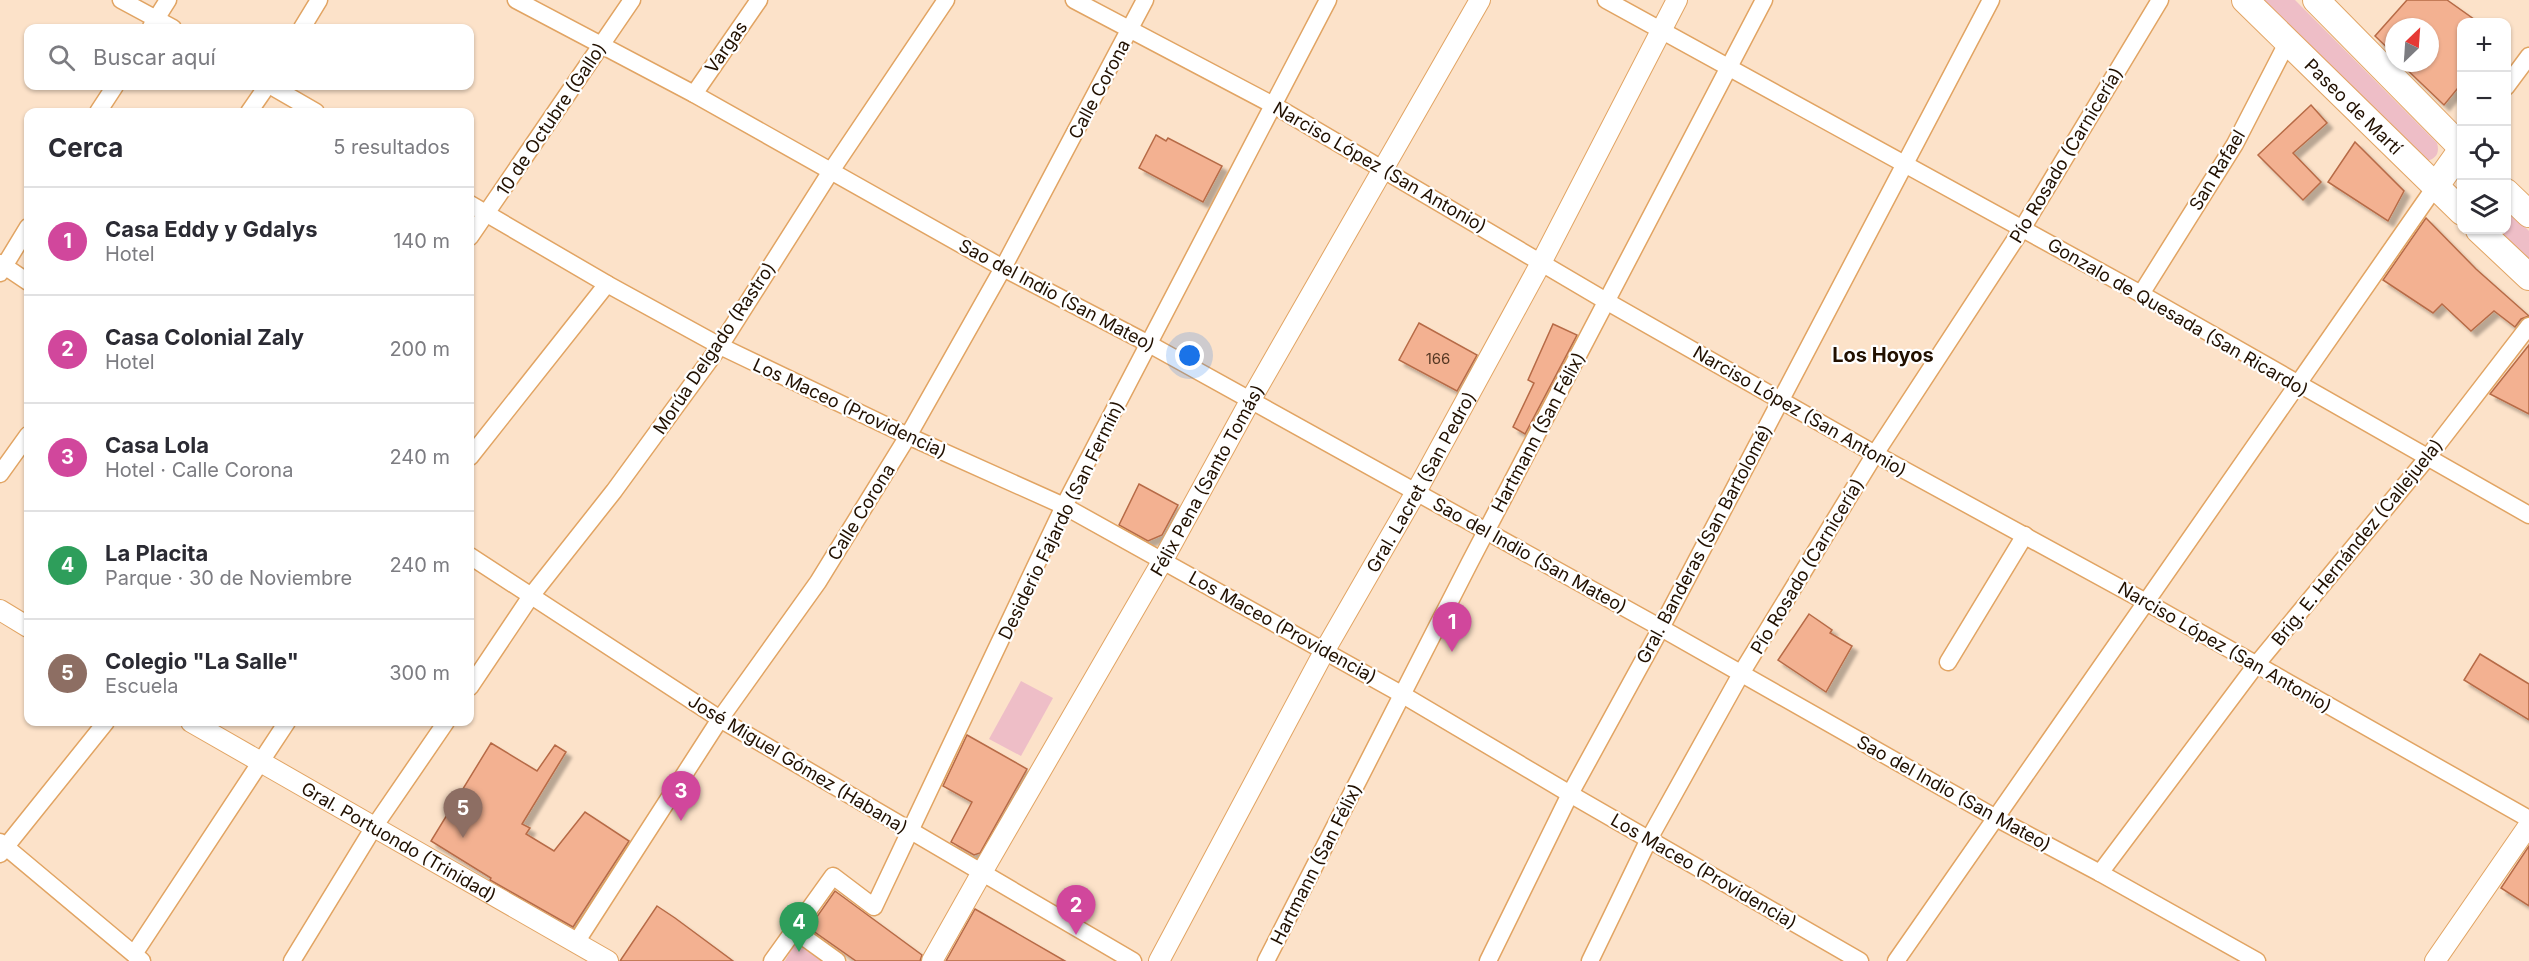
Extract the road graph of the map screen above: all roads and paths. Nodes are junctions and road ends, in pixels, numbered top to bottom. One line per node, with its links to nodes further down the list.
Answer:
1 (121, 0): 19 (street)
2 (168, 0): 19 (street)
3 (319, 0): 20 (street)
4 (516, 0): 24 (street, Sao del Indio (San Mateo))
5 (632, 0): 24 (street, 10 de Octubre (Gallo))
6 (759, 0): 31 (street, Vargas)
7 (946, 0): 40 (street, Morúa Delgado (Rastro))
8 (1074, 0): 22 (street, Narciso López (San Antonio))
9 (1146, 0): 22 (street, Calle Corona)
10 (1328, 0): 32 (street, Desiderio Fajardo (San Fermín))
11 (1480, 0): 39 (street, Félix Pena (Santo Tomás))
12 (1606, 0): 21 (street, Gonzalo de Quesada (San Ricardo))
13 (1677, 0): 21 (street, Gral. Lacret (San Pedro))
14 (1764, 0): 26 (street, Hartmann (San Félix))
15 (1990, 0): 38 (street, Gral. Banderas (San Bartolomé))
16 (2160, 0): 47 (street, Pío Rosado (Carnicería))
17 (2245, 0): 23 (main road, Paseo de Martí)
18 (2316, 0): 36 (main road)
19 (153, 24)
20 (304, 24)
21 (1661, 31): 26 (street, Gonzalo de Quesada (San Ricardo)); 51 (street, Gral. Lacret (San Pedro))
22 (1130, 32): 32 (street, Narciso López (San Antonio)); 53 (street, Calle Corona)
23 (2288, 43): 41 (main road, Paseo de Martí); 57 (street, San Rafael)
24 (600, 46): 31 (street, Sao del Indio (San Mateo)); 45 (street, 10 de Octubre (Gallo))
25 (2529, 56): 27 (street)
26 (1728, 67): 38 (street, Gonzalo de Quesada (San Ricardo)); 58 (street, Hartmann (San Félix))
27 (2511, 80)
28 (112, 90): 33 (street)
29 (266, 90): 34 (street)
30 (276, 90): 35 (street)
31 (694, 94): 40 (street, Sao del Indio (San Mateo))
32 (1275, 106): 39 (street, Narciso López (San Antonio)); 60 (street, Desiderio Fajardo (San Fermín))
33 (101, 108)
34 (252, 108)
35 (309, 108)
36 (2457, 143)
37 (2457, 155): 41 (main road)
38 (1906, 164): 47 (street, Gonzalo de Quesada (San Ricardo)); 63 (street, Gral. Banderas (San Bartolomé))
39 (1383, 170): 51 (street, Narciso López (San Antonio)); 64 (street, Félix Pena (Santo Tomás))
40 (831, 171): 53 (street, Sao del Indio (San Mateo)); 61 (street, Morúa Delgado (Rastro))
41 (2435, 187): 44 (main road, Paseo de Martí); 62 (street)
42 (2511, 197): 46 (main road)
43 (474, 206): 45 (street, Los Maceo (Providencia))
44 (2457, 207)
45 (486, 214): 48 (street, 10 de Octubre (Gallo)); 56 (street, Los Maceo (Providencia))
46 (2529, 214)
47 (2022, 228): 57 (street, Gonzalo de Quesada (San Ricardo)); 68 (street, Pío Rosado (Carnicería))
48 (474, 231)
49 (24, 233): 52 (street)
50 (2483, 234): 54 (main road)
51 (1542, 261): 58 (street, Narciso López (San Antonio)); 71 (street, Gral. Lacret (San Pedro))
52 (2, 267): 55 (street)
53 (1003, 268): 60 (street, Sao del Indio (San Mateo)); 65 (street, Calle Corona)
54 (2529, 277)
55 (24, 280)
56 (607, 284): 61 (street, Los Maceo (Providencia)); 67 (street)
57 (2141, 294): 62 (street, Gonzalo de Quesada (San Ricardo))
58 (1606, 301): 63 (street, Narciso López (San Antonio)); 74 (street, Hartmann (San Félix))
59 (2529, 326): 69 (street, Brig. E. Hernández (Callejuela))
60 (1149, 344): 64 (street, Sao del Indio (San Mateo)); 72 (street, Desiderio Fajardo (San Fermín))
61 (720, 346): 65 (street, Los Maceo (Providencia)); 78 (street, Morúa Delgado (Rastro))
62 (2298, 385): 69 (street, Gonzalo de Quesada (San Ricardo)); 79 (street)
63 (1780, 399): 68 (street, Narciso López (San Antonio)); 82 (street, Gral. Banderas (San Bartolomé))
64 (1250, 401): 71 (street, Sao del Indio (San Mateo)); 77 (street, Félix Pena (Santo Tomás))
65 (908, 436): 72 (street, Los Maceo (Providencia)); 89 (street, Calle Corona)
66 (24, 441): 70 (street)
67 (474, 452)
68 (1875, 454): 75 (street, Narciso López (San Antonio)); 86 (street, Pío Rosado (Carnicería))
69 (2428, 457): 73 (street, Gonzalo de Quesada (San Ricardo)); 85 (street, Brig. E. Hernández (Callejuela))
70 (0, 474)
71 (1416, 492): 74 (street, Sao del Indio (San Mateo)); 83 (street, Gral. Lacret (San Pedro))
72 (1064, 506): 77 (street, Los Maceo (Providencia)); 100 (street, Desiderio Fajardo (San Fermín))
73 (2529, 515)
74 (1486, 532): 82 (street, Sao del Indio (San Mateo)); 88 (street, Hartmann (San Félix))
75 (2025, 535): 79 (street, Narciso López (San Antonio)); 84 (street)
76 (474, 559): 78 (street, José Miguel Gómez (Habana))
77 (1163, 560): 83 (street, Los Maceo (Providencia)); 104 (street, Félix Pena (Santo Tomás))
78 (531, 596): 87 (street, Morúa Delgado (Rastro)); 89 (street, José Miguel Gómez (Habana))
79 (2146, 602): 85 (street, Narciso López (San Antonio)); 96 (street)
80 (0, 610): 81 (street)
81 (24, 625)
82 (1661, 628): 86 (street, Sao del Indio (San Mateo)); 95 (street, Gral. Banderas (San Bartolomé))
83 (1325, 650): 88 (street, Los Maceo (Providencia)); 114 (street, Gral. Lacret (San Pedro))
84 (1948, 662)
85 (2256, 665): 97 (street, Narciso López (San Antonio)); 103 (street, Brig. E. Hernández (Callejuela))
86 (1742, 672): 96 (street, Sao del Indio (San Mateo)); 101 (street, Pío Rosado (Carnicería))
87 (474, 681)
88 (1403, 695): 95 (street, Los Maceo (Providencia)); 115 (street, Hartmann (San Félix))
89 (720, 720): 100 (street, José Miguel Gómez (Habana)); 106 (street, Calle Corona)
90 (103, 726): 102 (street)
91 (198, 726): 94 (street, Gral. Portuondo (Trinidad))
92 (284, 726): 94 (street)
93 (443, 726): 99 (street)
94 (260, 762): 99 (street, Gral. Portuondo (Trinidad)); 107 (street)
95 (1570, 794): 101 (street, Los Maceo (Providencia)); 116 (street, Gral. Banderas (San Bartolomé))
96 (1996, 818): 103 (street, Sao del Indio (San Mateo)); 119 (street)
97 (2529, 819)
98 (2529, 825): 121 (street)
99 (374, 827): 106 (street, Gral. Portuondo (Trinidad)); 108 (street)
100 (911, 832): 104 (street, José Miguel Gómez (Habana)); 105 (street, Desiderio Fajardo (San Fermín))
101 (1650, 839): 117 (street, Pío Rosado (Carnicería)); 118 (street, Los Maceo (Providencia))
102 (2, 848): 107 (street)
103 (2100, 873): 120 (street, Sao del Indio (San Mateo))
104 (981, 874): 112 (street, Félix Pena (Santo Tomás)); 113 (street, José Miguel Gómez (Habana))
105 (794, 930): 110 (street, Desiderio Fajardo (San Fermín)); 111 (street)
106 (577, 941): 109 (street, Gral. Portuondo (Trinidad))
107 (138, 958)
108 (292, 961)
109 (609, 961)
110 (772, 961)
111 (837, 961)
112 (932, 961)
113 (1133, 961)
114 (1159, 961)
115 (1266, 961)
116 (1488, 961)
117 (1590, 961)
118 (1860, 961)
119 (1896, 961)
120 (2257, 961)
121 (2435, 961)

